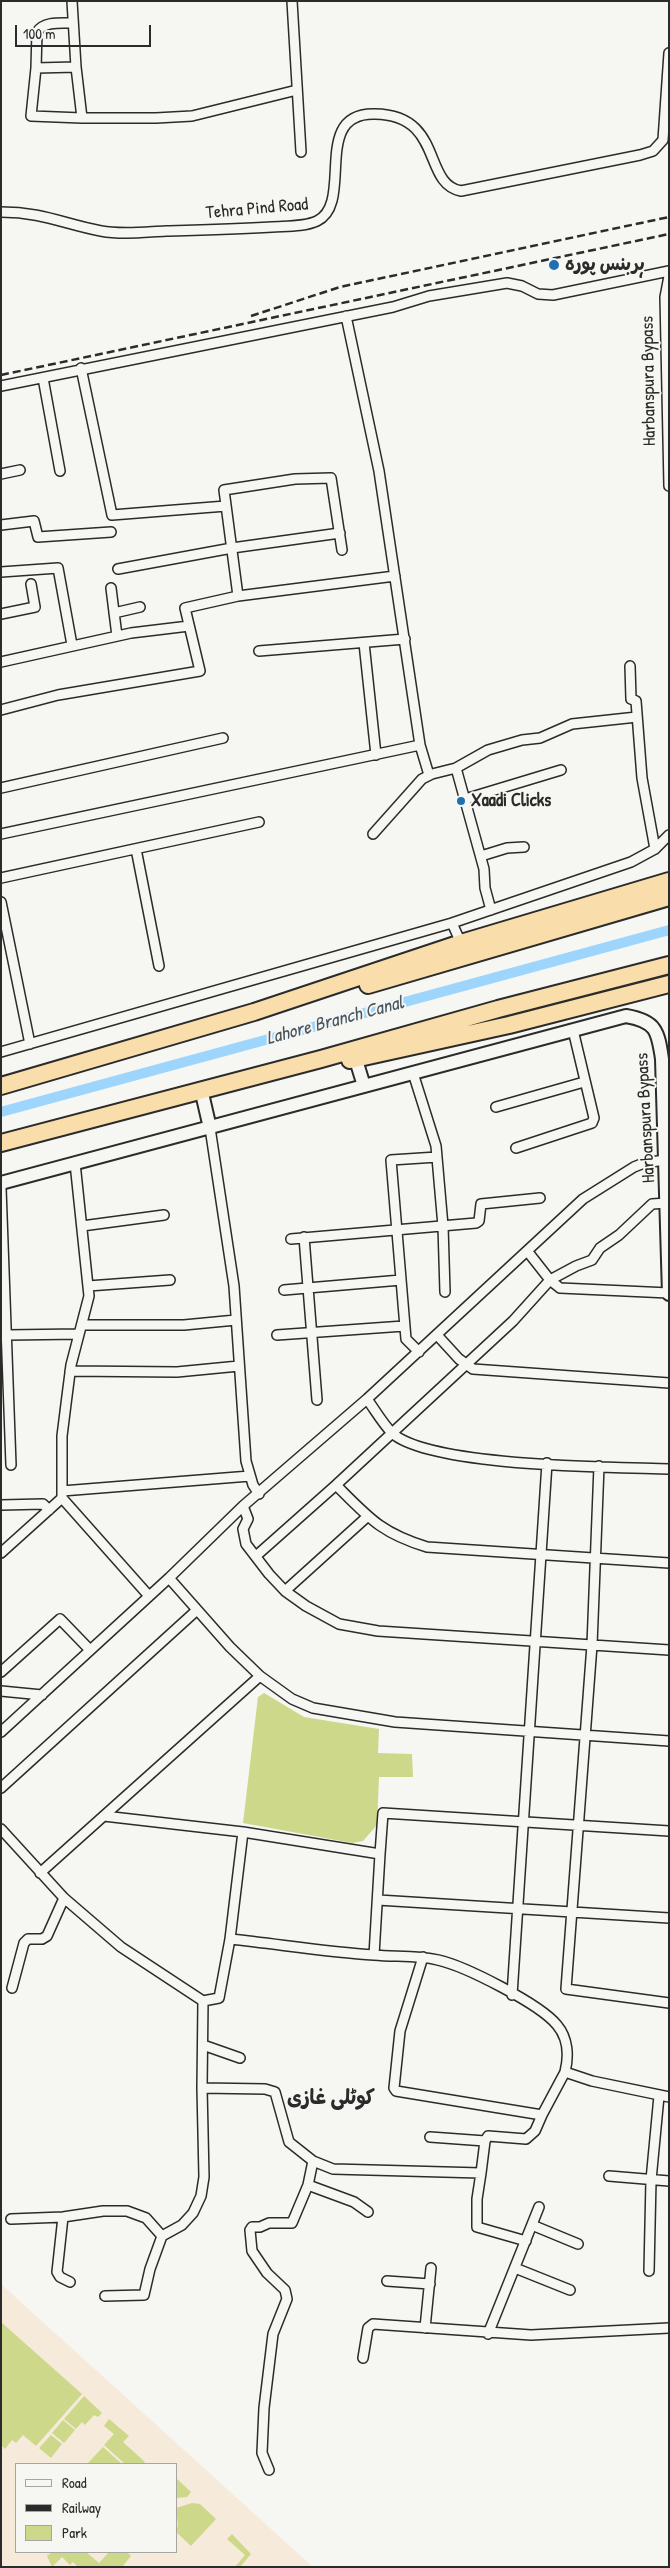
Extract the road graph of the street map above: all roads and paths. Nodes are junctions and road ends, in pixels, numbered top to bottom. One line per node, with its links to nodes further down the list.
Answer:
1 (72, 1): 3 (street)
2 (292, 1): 7 (street)
3 (73, 23): 5 (street); 6 (street)
4 (669, 53): 10 (street, Tehra Pind Road)
5 (76, 67): 6 (street); 8 (street)
6 (36, 68): 8 (street)
7 (297, 90): 8 (street); 9 (street)
8 (82, 118)
9 (300, 152)
10 (1, 212)
11 (669, 271): 13 (street)
12 (669, 276): 20 (street, Harbanspura Bypass)
13 (346, 316): 14 (street); 29 (street)
14 (81, 368): 15 (street); 21 (street)
15 (43, 378): 16 (street); 18 (street)
16 (1, 386)
17 (20, 470): 19 (street)
18 (60, 471)
19 (1, 474)
20 (669, 486)
21 (226, 506): 24 (street); 25 (street)
22 (1, 525): 23 (street)
23 (111, 532)
24 (340, 533): 25 (street); 26 (street)
25 (232, 548): 27 (street); 32 (street)
26 (342, 550)
27 (118, 569)
28 (1, 572): 40 (street)
29 (395, 576): 32 (street); 38 (street)
30 (31, 584): 35 (street)
31 (111, 588): 34 (street)
32 (238, 596): 36 (street)
33 (140, 607): 34 (street)
34 (114, 613): 37 (street)
35 (1, 614)
36 (189, 626): 37 (street); 44 (street)
37 (117, 636): 40 (street)
38 (405, 639): 39 (street); 47 (street)
39 (364, 642): 41 (street); 48 (street)
40 (72, 645): 42 (street)
41 (259, 651)
42 (1, 662)
43 (630, 666): 45 (street)
44 (1, 710)
45 (637, 717): 49 (street); 60 (street)
46 (223, 738): 52 (street)
47 (420, 745): 48 (street); 51 (street)
48 (376, 755): 55 (street)
49 (456, 768): 51 (street); 53 (street)
50 (561, 770): 53 (street)
51 (429, 776): 56 (street)
52 (1, 788)
53 (465, 799): 61 (street)
54 (259, 822): 59 (street)
55 (1, 834)
56 (373, 834)
57 (669, 835): 60 (street)
58 (524, 847): 61 (street)
59 (136, 849): 63 (street); 72 (street)
60 (655, 849): 68 (street)
61 (481, 856): 68 (street)
62 (669, 874): 65 (highway)
63 (1, 878)
64 (669, 881): 65 (highway)
65 (640, 889): 70 (highway)
66 (669, 897): 76 (highway)
67 (1, 902): 78 (street)
68 (491, 910): 69 (street)
69 (452, 923): 70 (street); 78 (street)
70 (461, 943): 76 (highway)
71 (669, 965): 80 (highway)
72 (159, 966)
73 (669, 984): 74 (highway)
74 (647, 990): 75 (highway); 81 (highway)
75 (669, 991)
76 (254, 1012): 84 (highway)
77 (573, 1030): 82 (street, Harbanspura Bypass); 83 (street); 92 (street, Harbanspura Bypass)
78 (30, 1044): 79 (street)
79 (1, 1052)
80 (321, 1059): 81 (highway); 86 (highway)
81 (356, 1060): 85 (street)
82 (414, 1073): 85 (street, Harbanspura Bypass); 91 (street)
83 (584, 1082): 87 (street); 90 (street)
84 (1, 1086)
85 (364, 1086): 88 (street, Harbanspura Bypass)
86 (201, 1089): 88 (street); 89 (highway)
87 (496, 1107)
88 (210, 1128): 93 (street, Harbanspura Bypass); 113 (street)
89 (1, 1142)
90 (516, 1148)
91 (437, 1157): 100 (street); 101 (street)
92 (665, 1160): 97 (street, Harbanspura Bypass); 104 (street)
93 (75, 1164): 94 (street, Harbanspura Bypass); 99 (street)
94 (1, 1183)
95 (1, 1188): 117 (street)
96 (540, 1198): 100 (street)
97 (667, 1203): 107 (street); 112 (street, Harbanspura Bypass)
98 (164, 1215): 99 (street)
99 (82, 1226): 108 (street)
100 (443, 1226): 101 (street); 111 (street)
101 (396, 1230): 102 (street); 106 (street)
102 (304, 1237): 103 (street); 109 (street)
103 (291, 1239)
104 (528, 1252): 107 (street); 119 (street)
105 (170, 1280): 108 (street)
106 (401, 1280): 109 (street); 114 (street)
107 (550, 1280): 112 (street); 121 (street)
108 (88, 1286): 115 (street)
109 (309, 1288): 110 (street); 116 (street)
110 (284, 1290)
111 (445, 1292)
112 (669, 1293)
113 (236, 1320): 115 (street); 122 (street)
114 (404, 1326): 116 (street); 120 (street)
115 (81, 1329): 117 (street); 123 (street)
116 (312, 1332): 118 (street); 126 (street)
117 (8, 1335): 124 (street)
118 (277, 1335)
119 (437, 1335): 120 (street); 121 (street)
120 (419, 1352): 127 (street)
121 (466, 1364): 125 (street); 128 (street)
122 (239, 1366): 123 (street); 133 (street)
123 (70, 1371): 136 (street)
124 (5, 1374): 130 (street)
125 (669, 1383)
126 (317, 1400)
127 (367, 1400): 128 (street); 135 (street)
128 (393, 1434): 129 (street); 134 (street)
129 (547, 1463): 131 (street); 142 (street)
130 (11, 1465)
131 (599, 1466): 132 (street); 144 (street)
132 (669, 1469)
133 (250, 1476): 135 (street); 136 (street)
134 (336, 1485): 140 (street); 143 (street)
135 (259, 1494): 138 (street)
136 (62, 1495): 139 (street); 148 (street)
137 (1, 1505): 139 (street)
138 (243, 1506): 143 (street); 146 (street)
139 (49, 1510): 141 (street)
140 (368, 1516): 142 (street); 147 (street)
141 (1, 1553)
142 (542, 1554): 144 (street); 150 (street)
143 (256, 1556): 147 (street)
144 (595, 1559): 145 (street); 151 (street)
145 (669, 1563)
146 (169, 1578): 148 (street); 149 (street)
147 (285, 1591): 150 (street)
148 (149, 1596): 152 (street)
149 (197, 1610): 155 (street); 162 (street)
150 (536, 1641): 151 (street); 158 (street)
151 (592, 1645): 153 (street); 160 (street)
152 (90, 1650): 154 (street); 157 (street)
153 (669, 1650)
154 (1, 1672)
155 (260, 1676): 158 (street); 163 (street)
156 (1, 1691): 157 (street)
157 (42, 1695): 159 (street)
158 (530, 1731): 160 (street); 164 (street)
159 (1, 1732)
160 (585, 1734): 161 (street); 165 (street)
161 (669, 1741)
162 (1, 1788)
163 (104, 1816): 167 (street); 170 (street)
164 (523, 1821): 165 (street); 169 (street); 173 (street)
165 (579, 1824): 168 (street); 174 (street)
166 (1, 1829): 170 (street)
167 (243, 1832): 169 (street); 176 (street)
168 (669, 1832)
169 (380, 1854): 172 (street)
170 (40, 1873): 171 (street)
171 (64, 1898): 179 (street); 181 (street)
172 (378, 1900): 173 (street); 177 (street)
173 (519, 1908): 174 (street); 180 (street)
174 (572, 1911): 175 (street); 182 (street)
175 (669, 1918)
176 (230, 1939): 177 (street); 181 (street)
177 (374, 1956): 178 (street)
178 (423, 1957): 180 (street); 188 (street)
179 (12, 1988)
180 (512, 1995): 185 (street)
181 (203, 2001): 183 (street)
182 (669, 2003)
183 (203, 2046): 184 (street); 186 (street)
184 (240, 2058)
185 (566, 2072): 187 (street); 188 (street)
186 (202, 2088): 191 (street); 202 (street)
187 (664, 2096): 194 (street)
188 (542, 2115): 190 (street)
189 (430, 2137): 190 (street)
190 (485, 2141): 192 (street)
191 (313, 2161): 192 (street); 196 (street)
192 (481, 2173): 203 (street)
193 (609, 2176): 194 (street)
194 (651, 2180): 195 (street); 207 (street)
195 (669, 2181)
196 (308, 2185): 198 (street); 217 (street)
197 (539, 2206): 201 (street)
198 (368, 2212)
199 (63, 2217): 200 (street); 202 (street); 209 (street)
200 (11, 2219)
201 (532, 2225): 203 (street); 204 (street)
202 (162, 2236): 212 (street)
203 (526, 2242): 206 (street)
204 (578, 2244)
205 (431, 2268): 210 (street)
206 (515, 2268): 211 (street); 215 (street)
207 (649, 2272)
208 (387, 2281): 210 (street)
209 (70, 2282)
210 (430, 2284): 213 (street)
211 (570, 2290)
212 (104, 2296)
213 (425, 2328): 215 (street); 216 (street)
214 (669, 2328): 215 (street)
215 (488, 2334)
216 (363, 2358)
217 (270, 2470)

